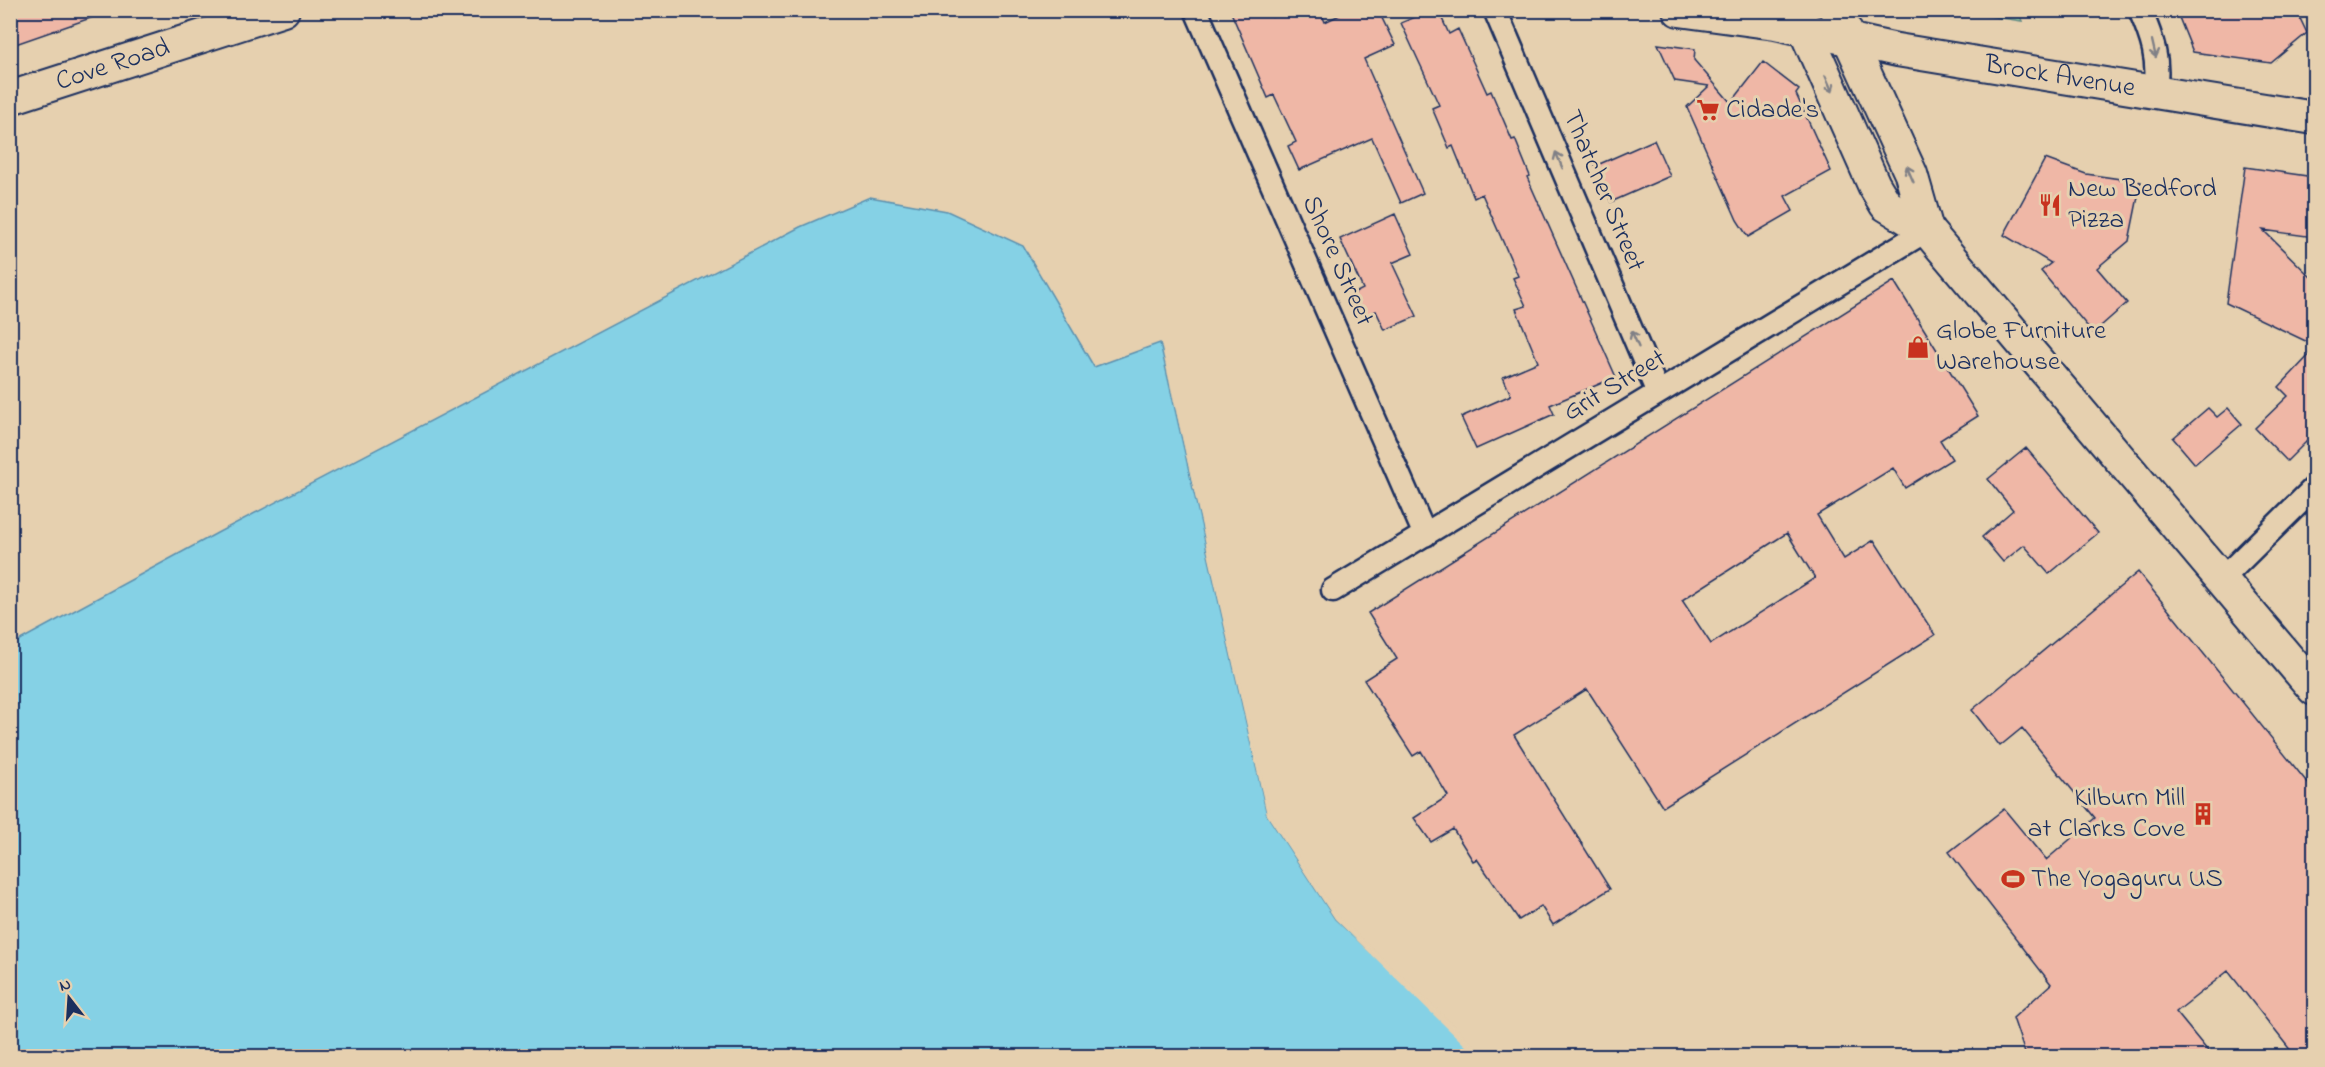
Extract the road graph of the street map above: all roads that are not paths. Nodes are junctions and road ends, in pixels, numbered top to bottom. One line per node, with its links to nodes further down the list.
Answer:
1 (283, 10): 10 (main road, Cove Road)
2 (1196, 10): 15 (street, Shore Street)
3 (1495, 10): 13 (street, Thatcher Street, one-way to 3)
4 (1679, 10): 7 (main road)
5 (1836, 10): 8 (main road)
6 (2140, 10): 9 (street, one-way to 9)
7 (1801, 21): 8 (main road, Brock Avenue); 12 (main road, one-way to 12)
8 (1850, 40): 9 (main road, Brock Avenue); 12 (main road, one-way to 8)
9 (2155, 90): 11 (main road, Brock Avenue)
10 (10, 98)
11 (2314, 118)
12 (1927, 230): 13 (street, Grit Street); 16 (main road)
13 (1658, 393): 15 (street, Grit Street)
14 (2314, 488): 16 (street)
15 (1425, 535): 17 (street, Grit Street)
16 (2223, 578): 18 (main road)
17 (1333, 590)
18 (2314, 689)

